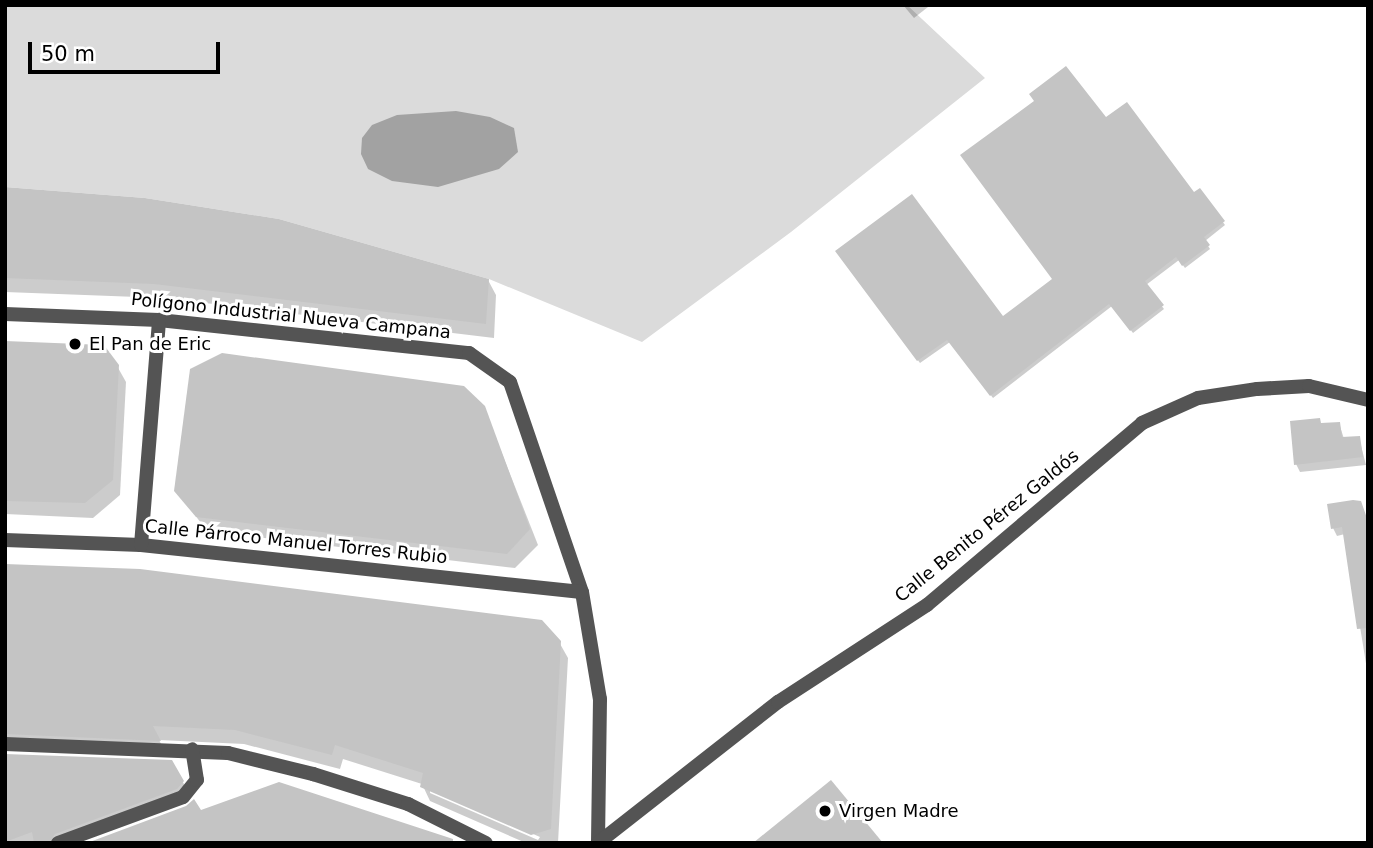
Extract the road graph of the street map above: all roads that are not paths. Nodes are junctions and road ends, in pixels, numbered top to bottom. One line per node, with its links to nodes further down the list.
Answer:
1 (5, 314): 2 (street, Polígono Industrial Nueva Campana)
2 (159, 320): 5 (street); 6 (street, Polígono Industrial Nueva Campana)
3 (1368, 400): 11 (street, Calle Benito Pérez Galdós)
4 (5, 540): 5 (street, Calle Párroco Manuel Torres Rubio)
5 (141, 545): 6 (street, Calle Párroco Manuel Torres Rubio)
6 (582, 592): 11 (street, Polígono Industrial Nueva Campana)
7 (5, 744): 8 (street)
8 (192, 749): 9 (street); 10 (street)
9 (58, 843)
10 (486, 843)
11 (598, 843)

